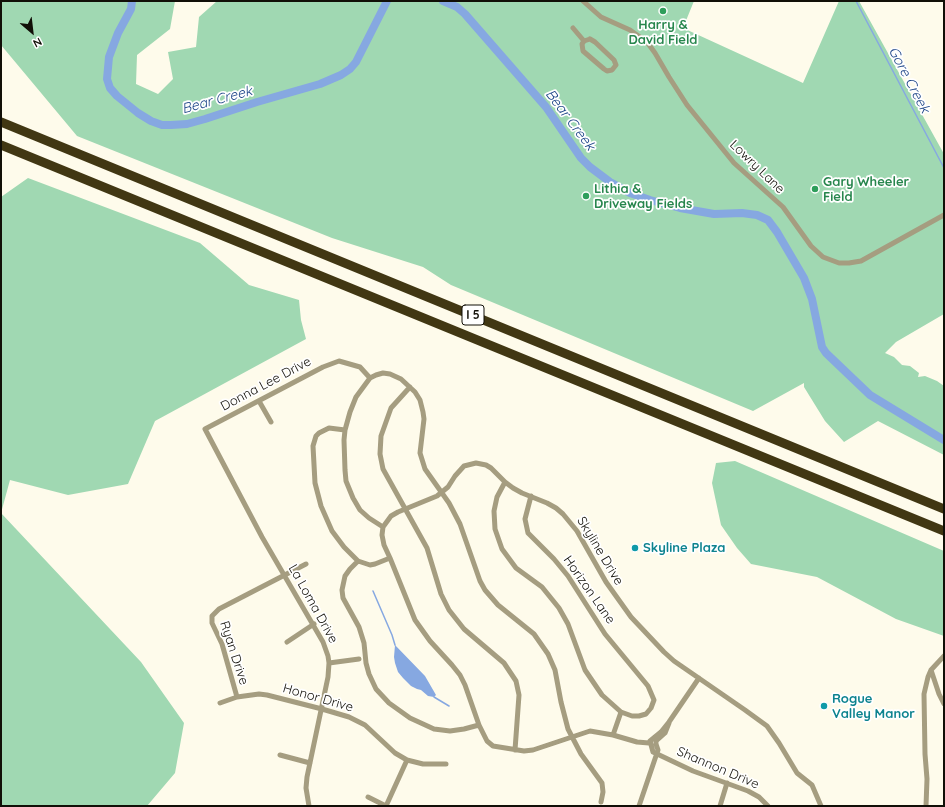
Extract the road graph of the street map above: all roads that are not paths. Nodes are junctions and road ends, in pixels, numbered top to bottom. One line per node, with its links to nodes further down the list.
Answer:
1 (583, 1): 6 (street, Lowry Lane)
2 (573, 28): 3 (street)
3 (584, 41): 3 (street)
4 (1, 122): 17 (highway, I 5)
5 (1, 145): 19 (highway, I 5)
6 (944, 215)
7 (370, 378): 8 (street); 9 (street, Donna Lee Drive); 12 (street)
8 (410, 387): 14 (street); 16 (street)
9 (259, 400): 10 (street); 11 (street, Donna Lee Drive)
10 (272, 422)
11 (205, 429): 23 (street, La Loma Drive)
12 (345, 430): 18 (street); 21 (street)
13 (505, 482): 14 (street, Skyline Drive); 15 (street, Skyline Drive); 35 (street)
14 (441, 493): 16 (street, Skyline Drive); 39 (street)
15 (531, 496): 30 (street, Skyline Drive); 35 (street, Horizon Lane)
16 (406, 509): 18 (street, Skyline Drive); 41 (street)
17 (944, 509)
18 (383, 528): 20 (street)
19 (944, 531)
20 (390, 558): 21 (street); 37 (street)
21 (358, 561): 37 (street)
22 (306, 564): 23 (street)
23 (284, 574): 24 (street, La Loma Drive); 31 (street, Ryan Drive)
24 (314, 624): 25 (street); 28 (street, La Loma Drive)
25 (287, 642)
26 (944, 656): 29 (street)
27 (359, 659): 28 (street)
28 (329, 663): 34 (street, La Loma Drive)
29 (931, 670): 33 (street); 56 (street)
30 (699, 678): 36 (street); 55 (street, Skyline Drive)
31 (237, 697): 32 (street, Honor Drive); 34 (street, Honor Drive)
32 (220, 703)
33 (944, 704)
34 (322, 709): 44 (street, Honor Drive); 45 (street, La Loma Drive)
35 (621, 712): 38 (street)
36 (669, 722): 40 (street); 42 (street)
37 (479, 725): 41 (street)
38 (613, 735): 39 (street); 40 (street)
39 (572, 737): 41 (street); 49 (street)
40 (649, 743): 42 (street)
41 (515, 750)
42 (657, 754): 47 (street, Shannon Drive); 52 (street)
43 (280, 755): 45 (street)
44 (407, 760): 46 (street, Honor Drive); 51 (street)
45 (310, 763): 50 (street, La Loma Drive)
46 (446, 764)
47 (727, 783): 53 (street); 54 (street, Shannon Drive)
48 (368, 797): 51 (street)
49 (601, 802)
50 (309, 806)
51 (386, 806)
52 (639, 806)
53 (720, 806)
54 (768, 806)
55 (821, 806)
56 (926, 806)

